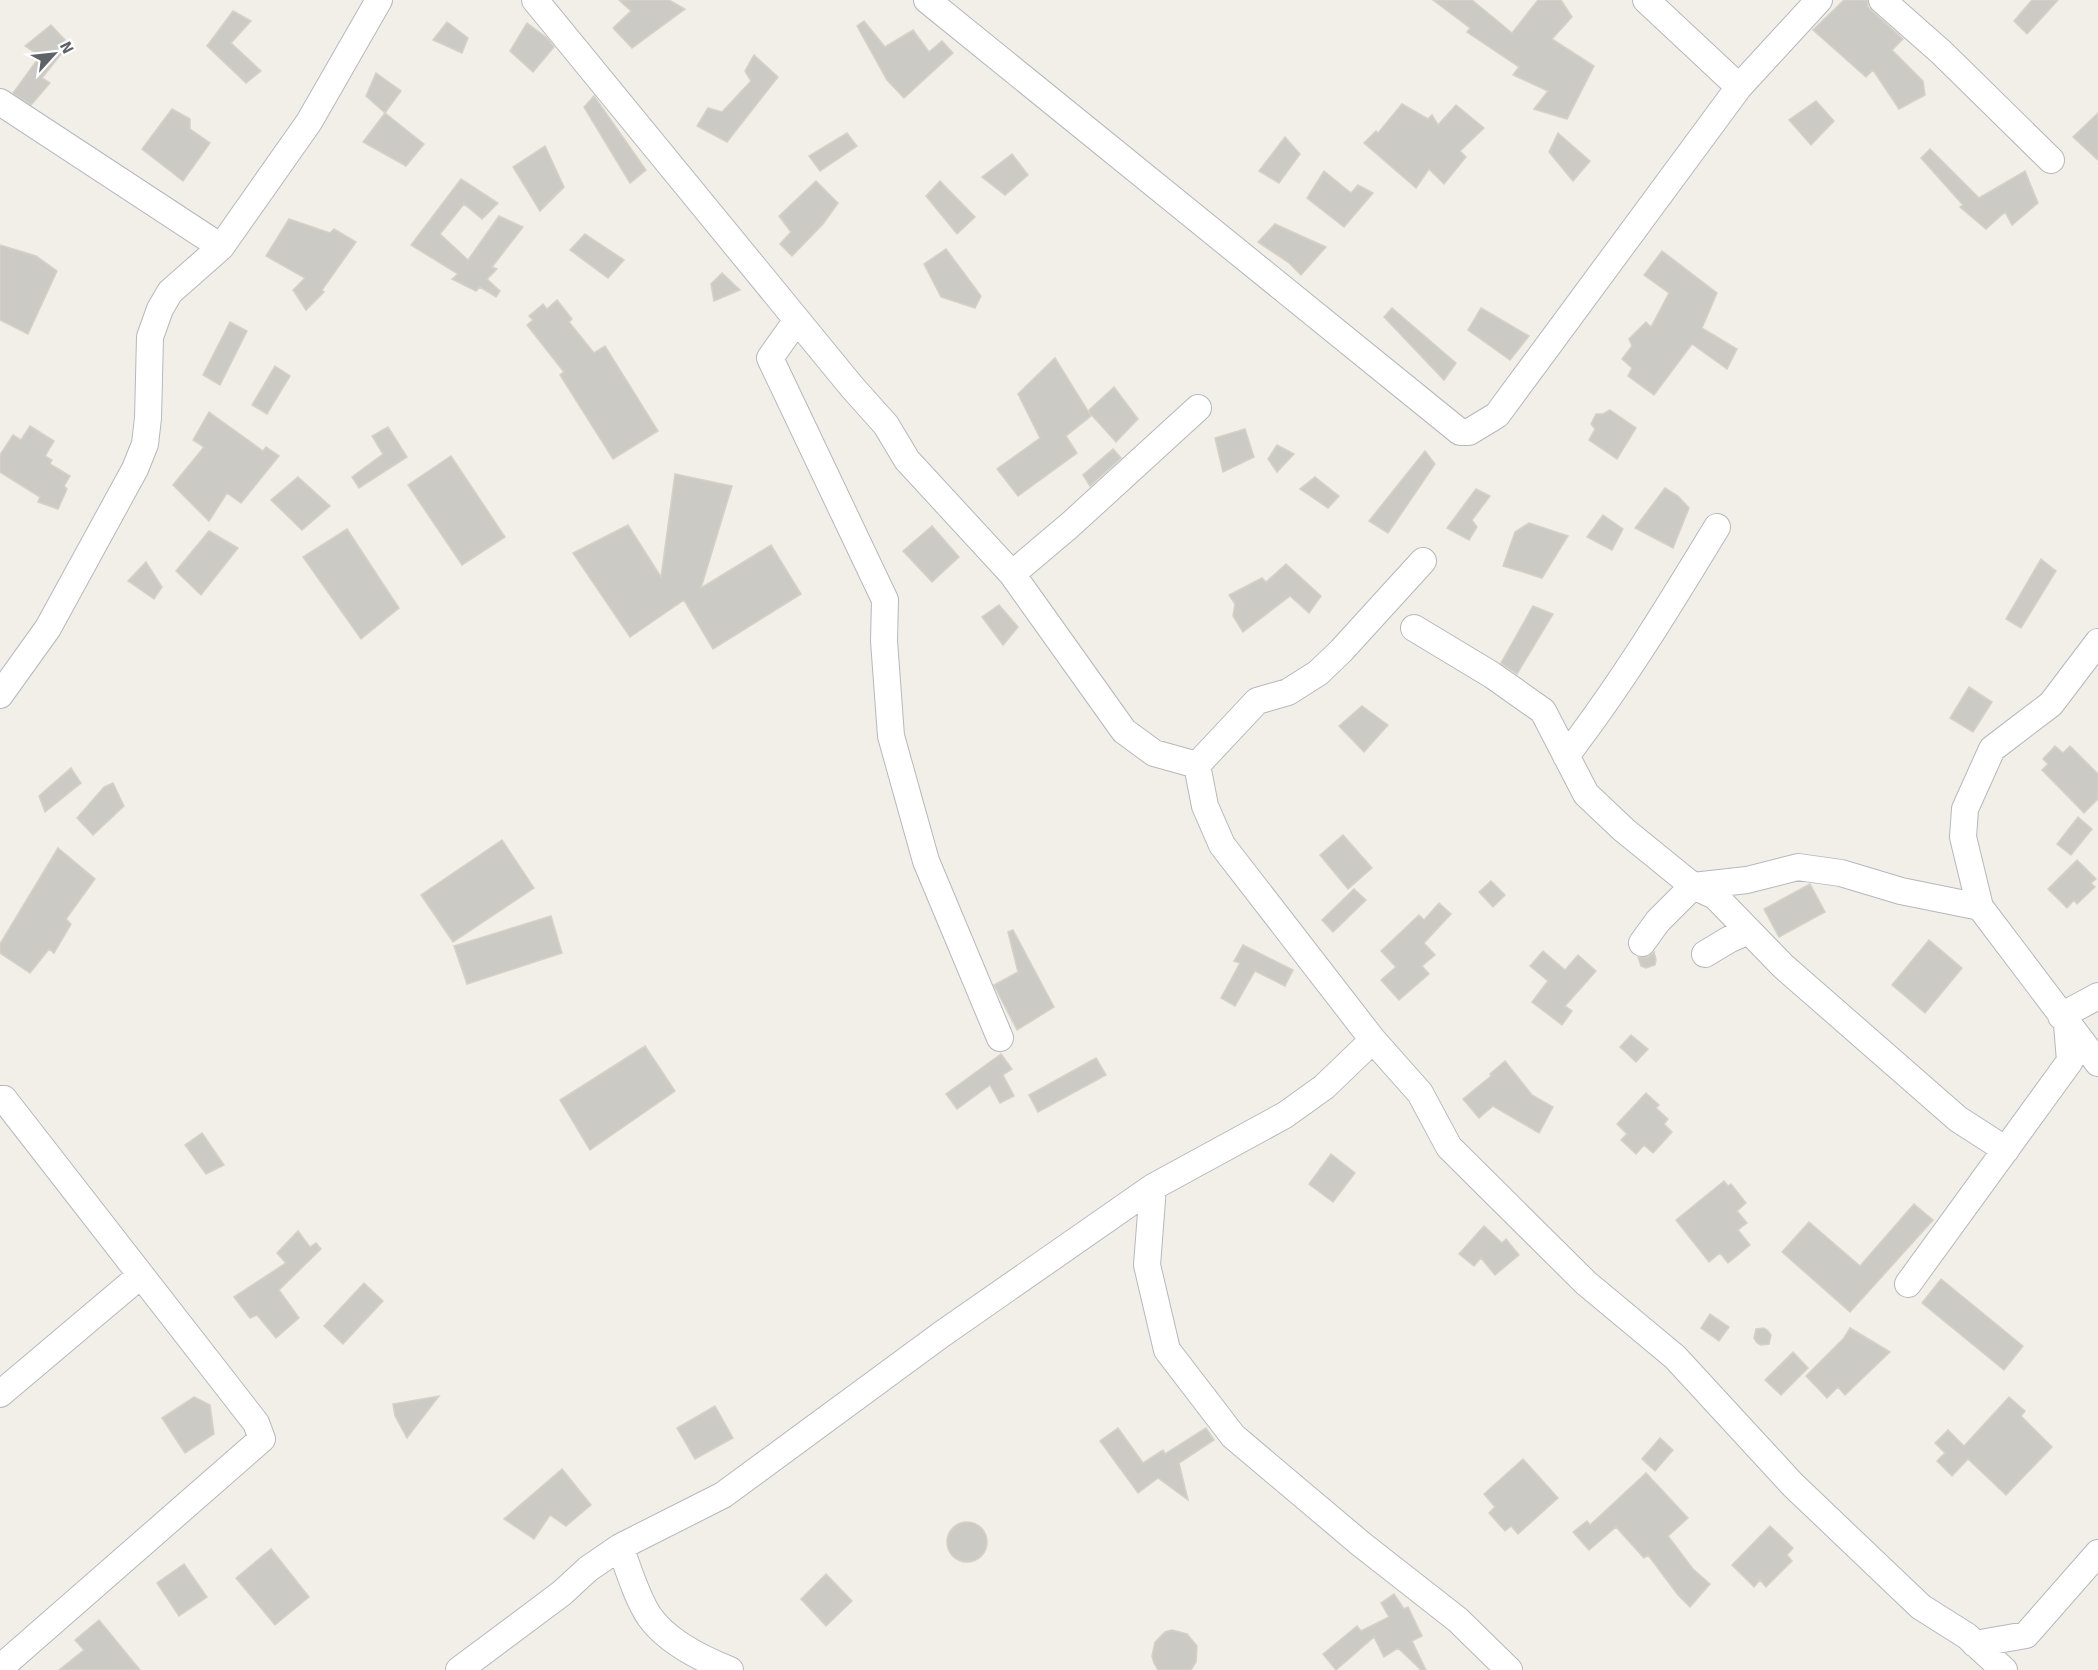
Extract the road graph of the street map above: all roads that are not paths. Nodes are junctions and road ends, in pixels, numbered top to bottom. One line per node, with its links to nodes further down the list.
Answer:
1 (379, 0): 10 (street)
2 (535, 0): 11 (street)
3 (927, 0): 7 (street)
4 (1646, 0): 7 (street)
5 (1819, 0): 7 (street)
6 (1882, 0): 9 (street)
7 (1739, 87)
8 (0, 102): 10 (street)
9 (2051, 160)
10 (221, 247): 18 (street)
11 (797, 320): 15 (street); 28 (street)
12 (1198, 408): 15 (street)
13 (1717, 527): 19 (street)
14 (1423, 561): 20 (street)
15 (1012, 574): 20 (street)
16 (1414, 628): 19 (street)
17 (2098, 642): 22 (street)
18 (0, 695)
19 (1566, 756): 21 (street)
20 (1197, 765): 29 (street)
21 (1693, 886): 22 (street); 23 (street); 24 (street)
22 (1980, 907): 27 (street)
23 (1749, 931): 25 (street); 32 (street)
24 (1642, 943)
25 (1706, 954)
26 (2098, 996): 27 (street)
27 (2064, 1020): 30 (street); 32 (street)
28 (1000, 1038)
29 (1373, 1040): 33 (street); 39 (street)
30 (2098, 1063)
31 (0, 1099): 34 (street)
32 (2006, 1150): 35 (street)
33 (1153, 1187): 37 (street); 41 (street)
34 (141, 1275): 36 (street); 40 (street)
35 (1908, 1284)
36 (0, 1394)
37 (620, 1547): 42 (street); 43 (street)
38 (2098, 1553): 39 (street)
39 (1976, 1644): 44 (street)
40 (0, 1668)
41 (1507, 1669)
42 (459, 1670)
43 (730, 1670)
44 (2004, 1670)

